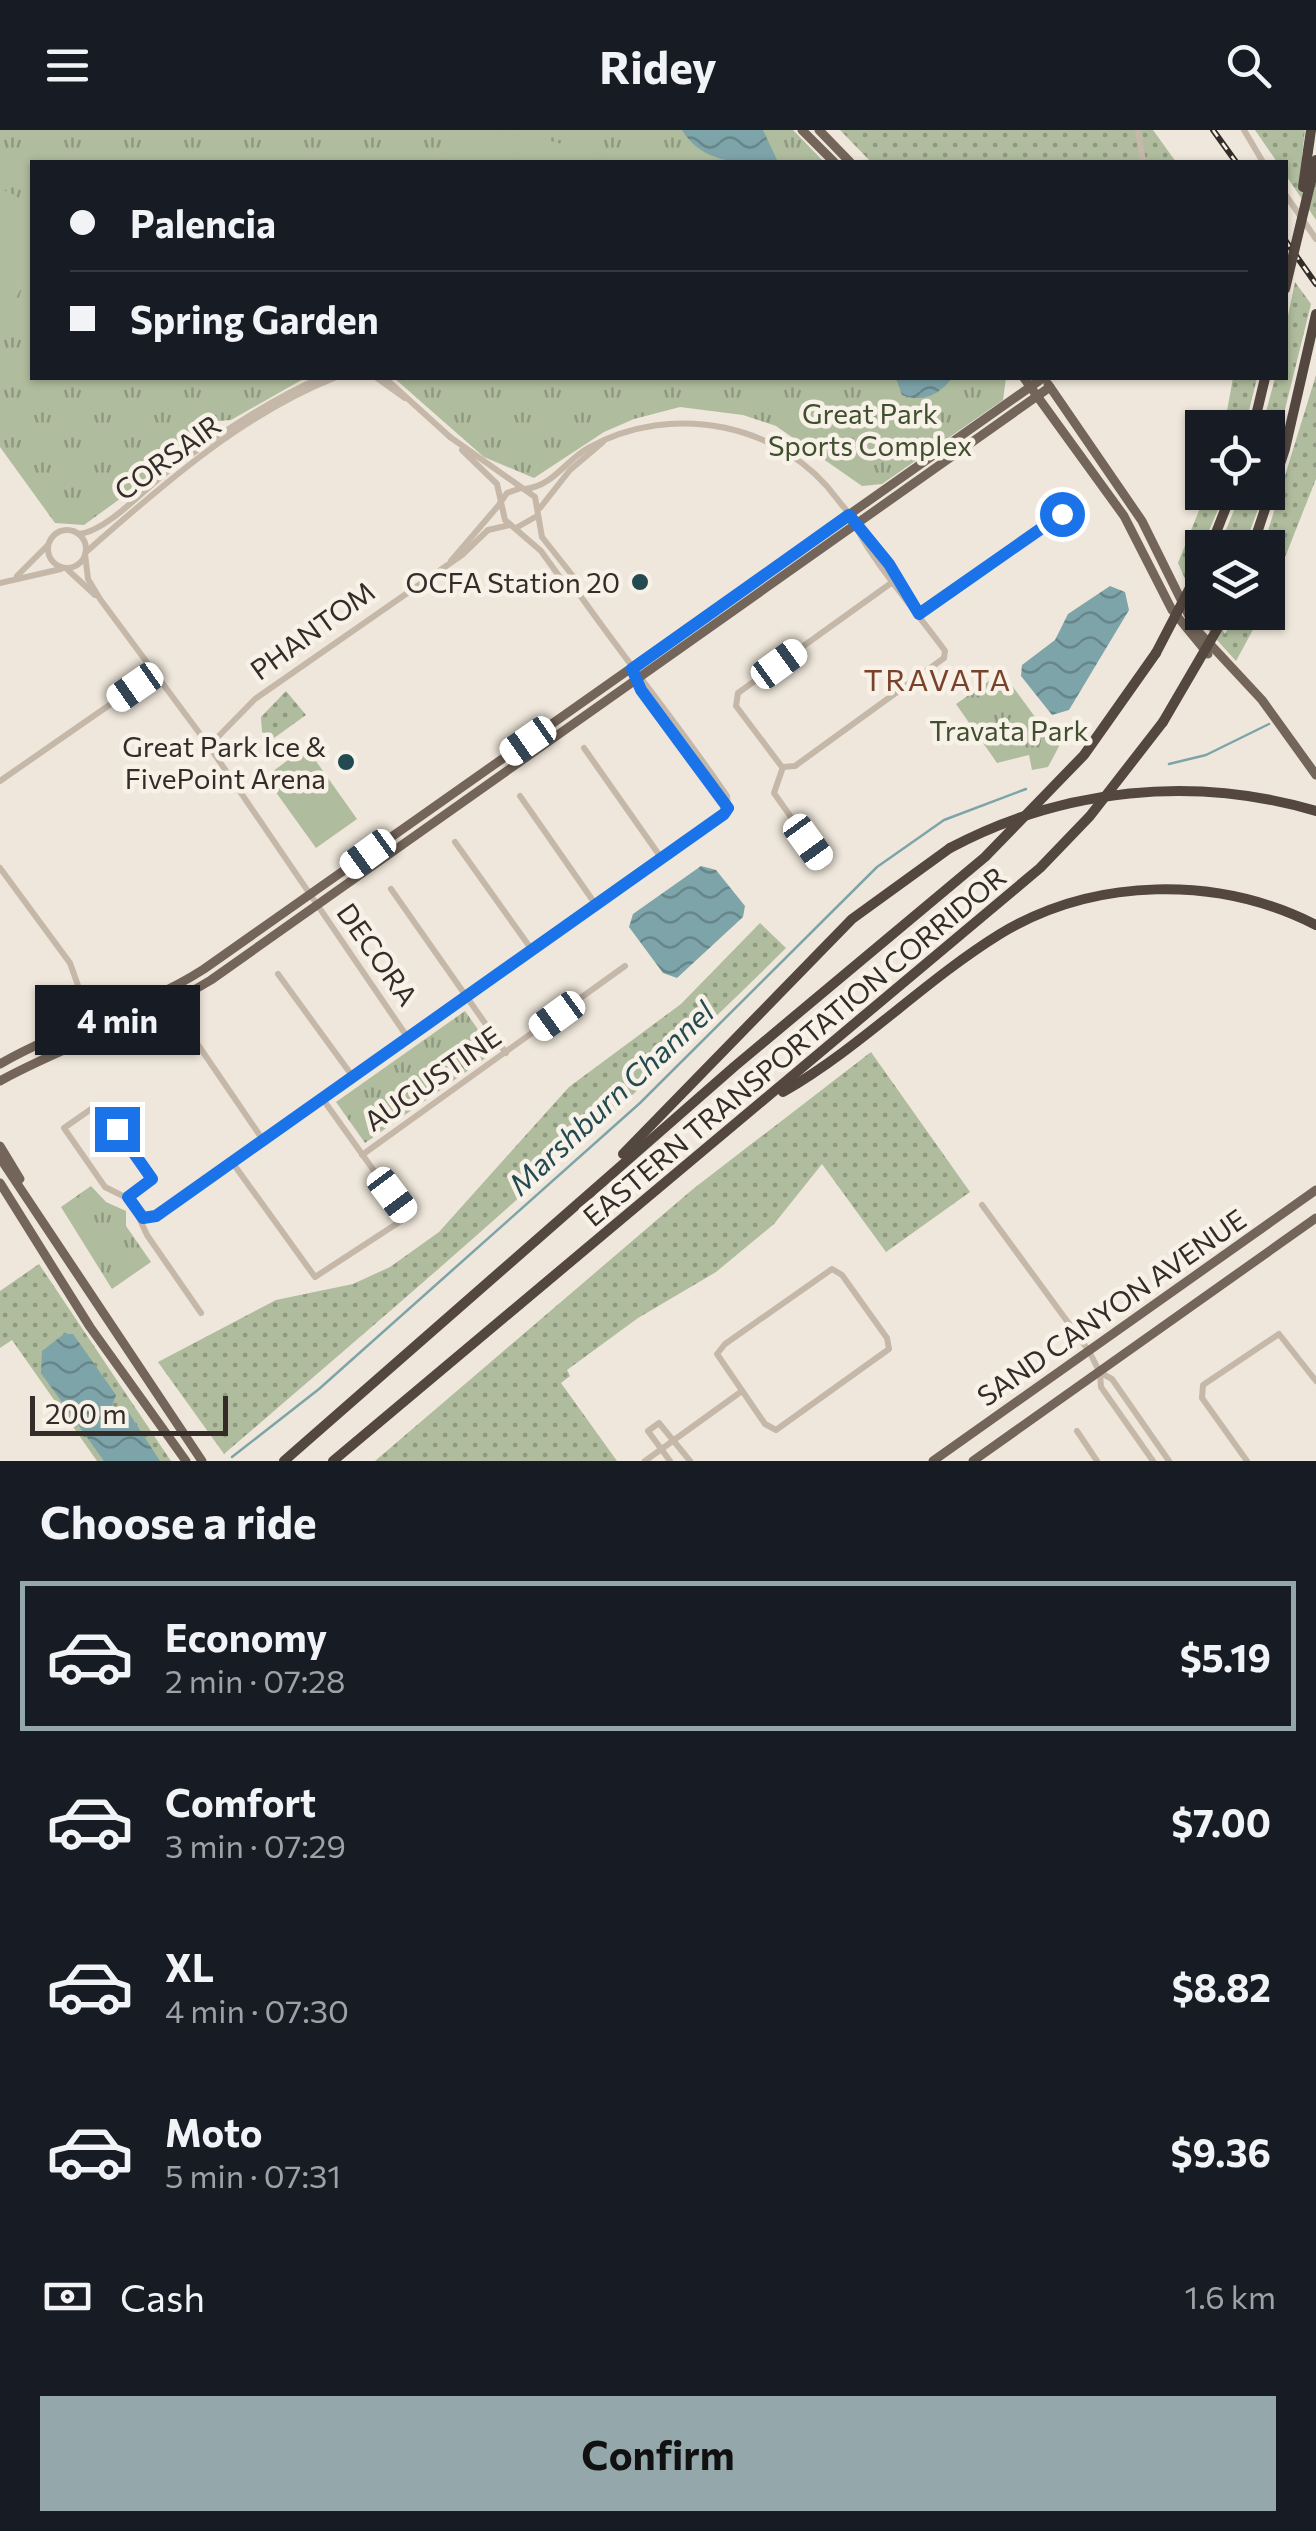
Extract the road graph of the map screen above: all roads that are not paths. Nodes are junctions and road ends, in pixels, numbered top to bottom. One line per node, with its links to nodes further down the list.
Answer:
1 (802, 130): 7 (main road)
2 (819, 130): 8 (main road)
3 (1138, 130): 9 (street)
4 (1244, 130): 10 (street)
5 (1311, 130): 6 (highway)
6 (1312, 156): 13 (highway, bridge)
7 (832, 160)
8 (848, 160)
9 (1143, 160)
10 (1263, 160)
11 (1288, 198): 12 (street)
12 (1316, 239)
13 (1288, 276)
14 (1316, 314): 15 (highway)
15 (1313, 350): 34 (highway)
16 (316, 380): 35 (street, CORSAIR)
17 (330, 380): 37 (street, CORSAIR)
18 (379, 380): 23 (street)
19 (386, 380): 23 (street)
20 (1265, 380): 24 (highway)
21 (1045, 381): 22 (main road); 49 (main road)
22 (1031, 387): 31 (main road); 32 (main road); 49 (main road)
23 (406, 398): 25 (street)
24 (1258, 410)
25 (450, 438): 27 (street); 28 (street)
26 (603, 442): 27 (street); 30 (street); 31 (street)
27 (524, 488): 28 (street, PHANTOM); 30 (street)
28 (500, 503): 33 (street); 38 (street, PHANTOM)
29 (1066, 511): 46 (street)
30 (538, 512): 33 (street, PHANTOM); 43 (street)
31 (849, 515): 32 (street); 48 (main road)
32 (856, 525): 41 (street); 51 (main road)
33 (513, 526): 38 (street, PHANTOM); 43 (street)
34 (1257, 530)
35 (79, 534): 36 (street); 37 (street)
36 (48, 545): 39 (street); 40 (street)
37 (86, 553): 39 (street); 45 (street)
38 (451, 562): 52 (street, PHANTOM)
39 (64, 568): 40 (street); 45 (street)
40 (16, 576): 42 (street)
41 (896, 581): 46 (street); 54 (street)
42 (0, 583)
43 (578, 591): 48 (street)
44 (1185, 597): 93 (highway, EASTERN TRANSPORTATION CORRIDOR, bridge)
45 (100, 599): 50 (street, DECORA)
46 (919, 614): 54 (street)
47 (1217, 630): 83 (highway, EASTERN TRANSPORTATION CORRIDOR, bridge)
48 (632, 669): 51 (street); 64 (main road)
49 (1234, 673): 55 (main road)
50 (154, 674): 52 (street, DECORA); 56 (street)
51 (639, 679): 60 (street); 64 (main road)
52 (209, 746): 64 (street, DECORA)
53 (584, 748): 60 (street)
54 (782, 767): 61 (street)
55 (1316, 776)
56 (0, 780)
57 (520, 796): 65 (street)
58 (1316, 810): 93 (highway, bridge)
59 (455, 842): 67 (street)
60 (662, 859): 65 (street)
61 (824, 864)
62 (0, 868): 73 (street)
63 (391, 889): 72 (street)
64 (313, 901): 69 (main road); 71 (main road); 75 (street, DECORA)
65 (596, 905): 67 (street)
66 (1316, 925): 83 (highway)
67 (532, 950): 72 (street)
68 (625, 966): 76 (street, AUGUSTINE)
69 (204, 970): 71 (street); 73 (main road)
70 (278, 974): 79 (street)
71 (211, 980): 78 (main road)
72 (466, 996): 75 (street); 76 (street)
73 (91, 1022): 77 (main road)
74 (192, 1036): 84 (street)
75 (408, 1038): 79 (street)
76 (506, 1053): 86 (street, AUGUSTINE)
77 (0, 1064)
78 (28, 1065): 80 (main road); 81 (main road)
79 (353, 1076): 82 (street)
80 (0, 1081)
81 (0, 1090)
82 (322, 1098): 84 (street); 86 (street)
83 (760, 1105): 108 (highway, EASTERN TRANSPORTATION CORRIDOR)
84 (264, 1140): 88 (street)
85 (0, 1146): 94 (main road)
86 (362, 1155): 88 (street)
87 (0, 1158): 94 (main road)
88 (232, 1162): 95 (street)
89 (0, 1187): 105 (main road)
90 (1316, 1190): 98 (main road, SAND CANYON AVENUE)
91 (128, 1197): 91 (street); 95 (street)
92 (982, 1205): 98 (street)
93 (571, 1207): 107 (highway, EASTERN TRANSPORTATION CORRIDOR)
94 (36, 1208): 106 (main road)
95 (143, 1218): 97 (street)
96 (1316, 1218): 99 (main road, SAND CANYON AVENUE)
97 (201, 1313)
98 (1089, 1350): 99 (street); 112 (main road, SAND CANYON AVENUE)
99 (1100, 1372): 113 (main road, SAND CANYON AVENUE); 115 (street); 116 (street)
100 (1316, 1381): 117 (street)
101 (742, 1392): 101 (street); 103 (street)
102 (1076, 1431): 114 (street)
103 (675, 1439): 104 (street); 104 (street); 111 (street)
104 (662, 1449): 109 (street); 110 (street)
105 (186, 1461)
106 (202, 1461)
107 (284, 1461)
108 (333, 1461)
109 (645, 1461)
110 (670, 1461)
111 (690, 1461)
112 (933, 1461)
113 (974, 1461)
114 (1097, 1461)
115 (1153, 1461)
116 (1169, 1461)
117 (1247, 1461)

